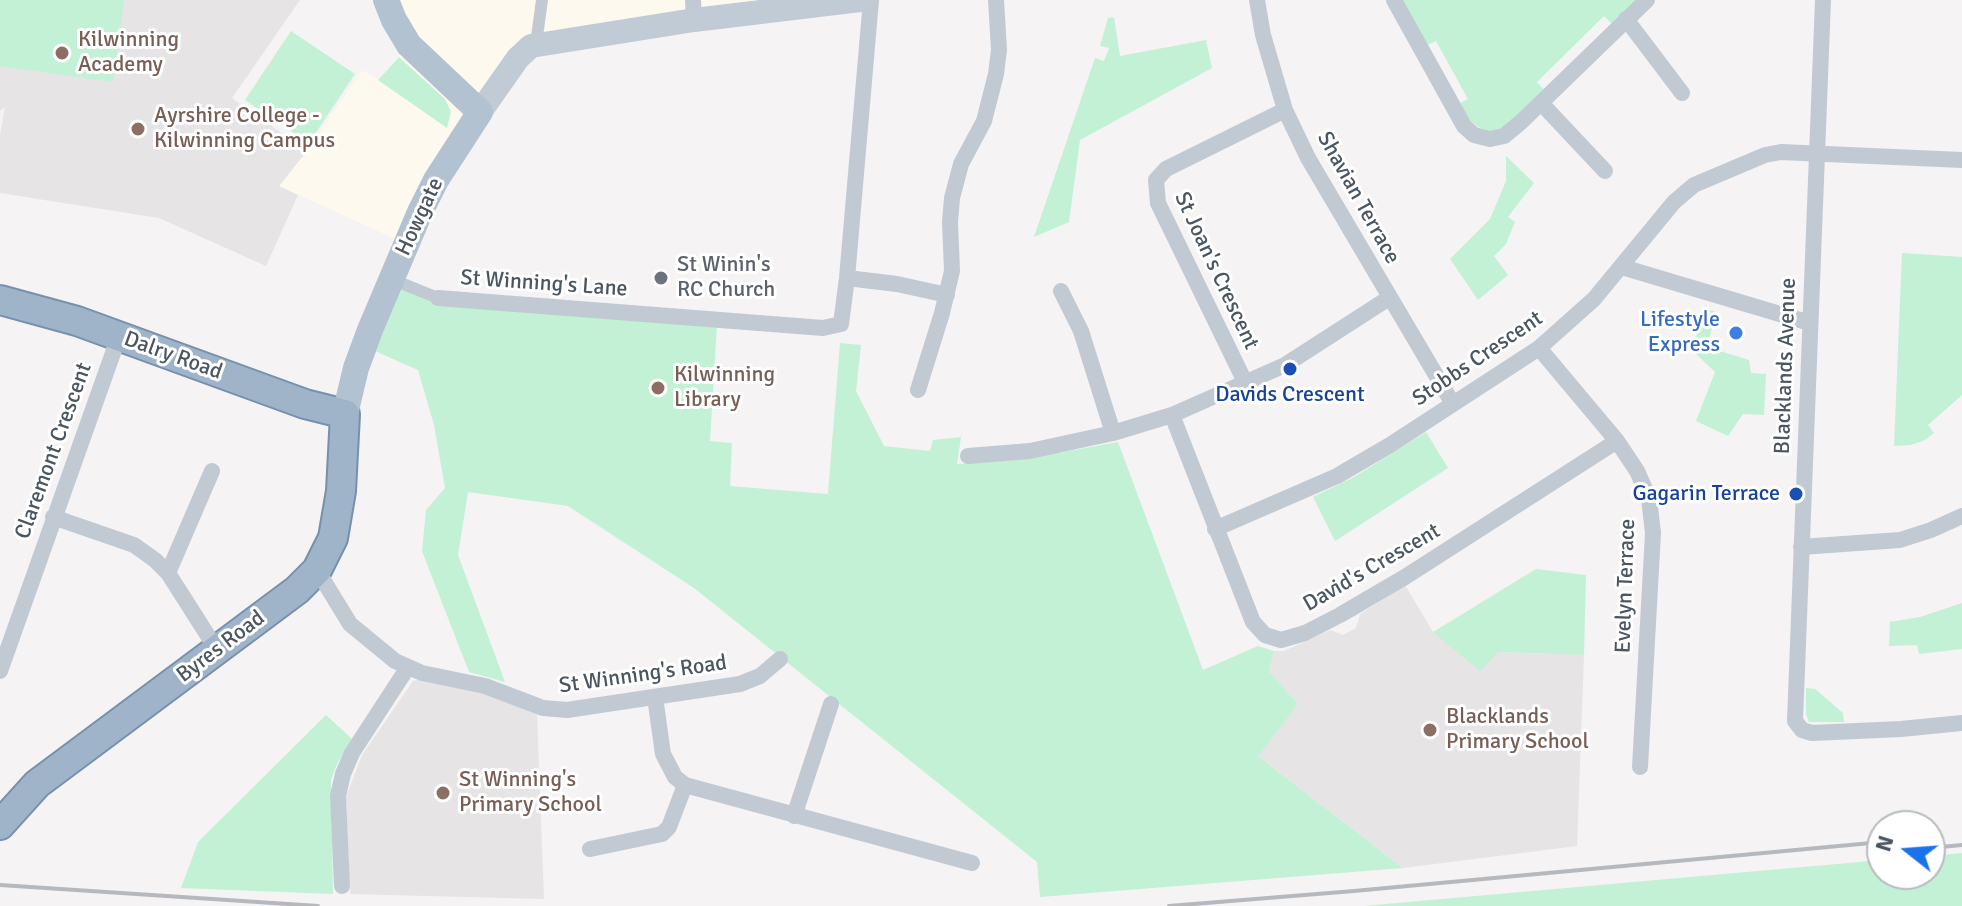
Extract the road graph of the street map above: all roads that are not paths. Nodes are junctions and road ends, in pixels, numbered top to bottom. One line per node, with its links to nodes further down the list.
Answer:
1 (386, 0): 16 (main road)
2 (542, 0): 12 (street)
3 (860, 0): 10 (main road)
4 (871, 0): 21 (street)
5 (996, 0): 24 (street)
6 (1257, 0): 15 (street, Shavian Terrace)
7 (1394, 0): 14 (street)
8 (1647, 0): 11 (street)
9 (1823, 0): 17 (street, Blacklands Avenue)
10 (694, 10): 12 (main road)
11 (1626, 19): 13 (street); 14 (street)
12 (536, 44): 16 (main road, Howgate)
13 (1682, 93)
14 (1541, 103): 19 (street)
15 (1285, 110): 26 (street, Shavian Terrace); 31 (street, St Joan's Crescent)
16 (480, 112): 22 (main road, Howgate)
17 (1816, 154): 18 (street, Stobbs Crescent); 20 (street, Stobbs Crescent); 28 (street, Blacklands Avenue)
18 (1962, 160)
19 (1605, 171)
20 (1622, 267): 28 (street); 30 (street, Stobbs Crescent)
21 (847, 278): 24 (street); 25 (street, St Winning's Lane)
22 (391, 279): 25 (street, St Winning's Lane); 34 (main road, Howgate)
23 (1061, 291): 36 (street)
24 (947, 295): 32 (street)
25 (438, 298)
26 (1389, 298): 31 (street); 33 (street, Shavian Terrace)
27 (0, 300): 29 (highway, Dalry Road)
28 (1810, 323): 43 (street, Blacklands Avenue)
29 (119, 336): 34 (highway, Dalry Road); 41 (street, Claremont Crescent)
30 (1539, 348): 33 (street, Stobbs Crescent); 37 (street, Evelyn Terrace)
31 (1245, 382): 35 (street)
32 (918, 390)
33 (1453, 404): 42 (street, Stobbs Crescent)
34 (345, 414): 44 (highway, Byres Road)
35 (1172, 415): 36 (street); 42 (street, David's Crescent)
36 (1113, 433): 38 (street)
37 (1617, 441): 42 (street, David's Crescent); 53 (street, Evelyn Terrace)
38 (968, 456)
39 (212, 471): 45 (street)
40 (1962, 516): 43 (street)
41 (53, 517): 45 (street); 49 (street, Claremont Crescent)
42 (1215, 529)
43 (1801, 547): 52 (street, Blacklands Avenue)
44 (317, 570): 46 (highway, Byres Road); 48 (street, St Winning's Road)
45 (168, 573): 46 (street)
46 (217, 650): 56 (highway, Byres Road)
47 (780, 659): 50 (street, St Winning's Road)
48 (408, 667): 50 (street, St Winning's Road); 59 (street)
49 (0, 671)
50 (655, 697): 54 (street)
51 (831, 704): 55 (street)
52 (1962, 723)
53 (1640, 767)
54 (685, 785): 55 (street); 57 (street)
55 (794, 816): 58 (street)
56 (0, 825)
57 (590, 849)
58 (972, 863)
59 (342, 886)

